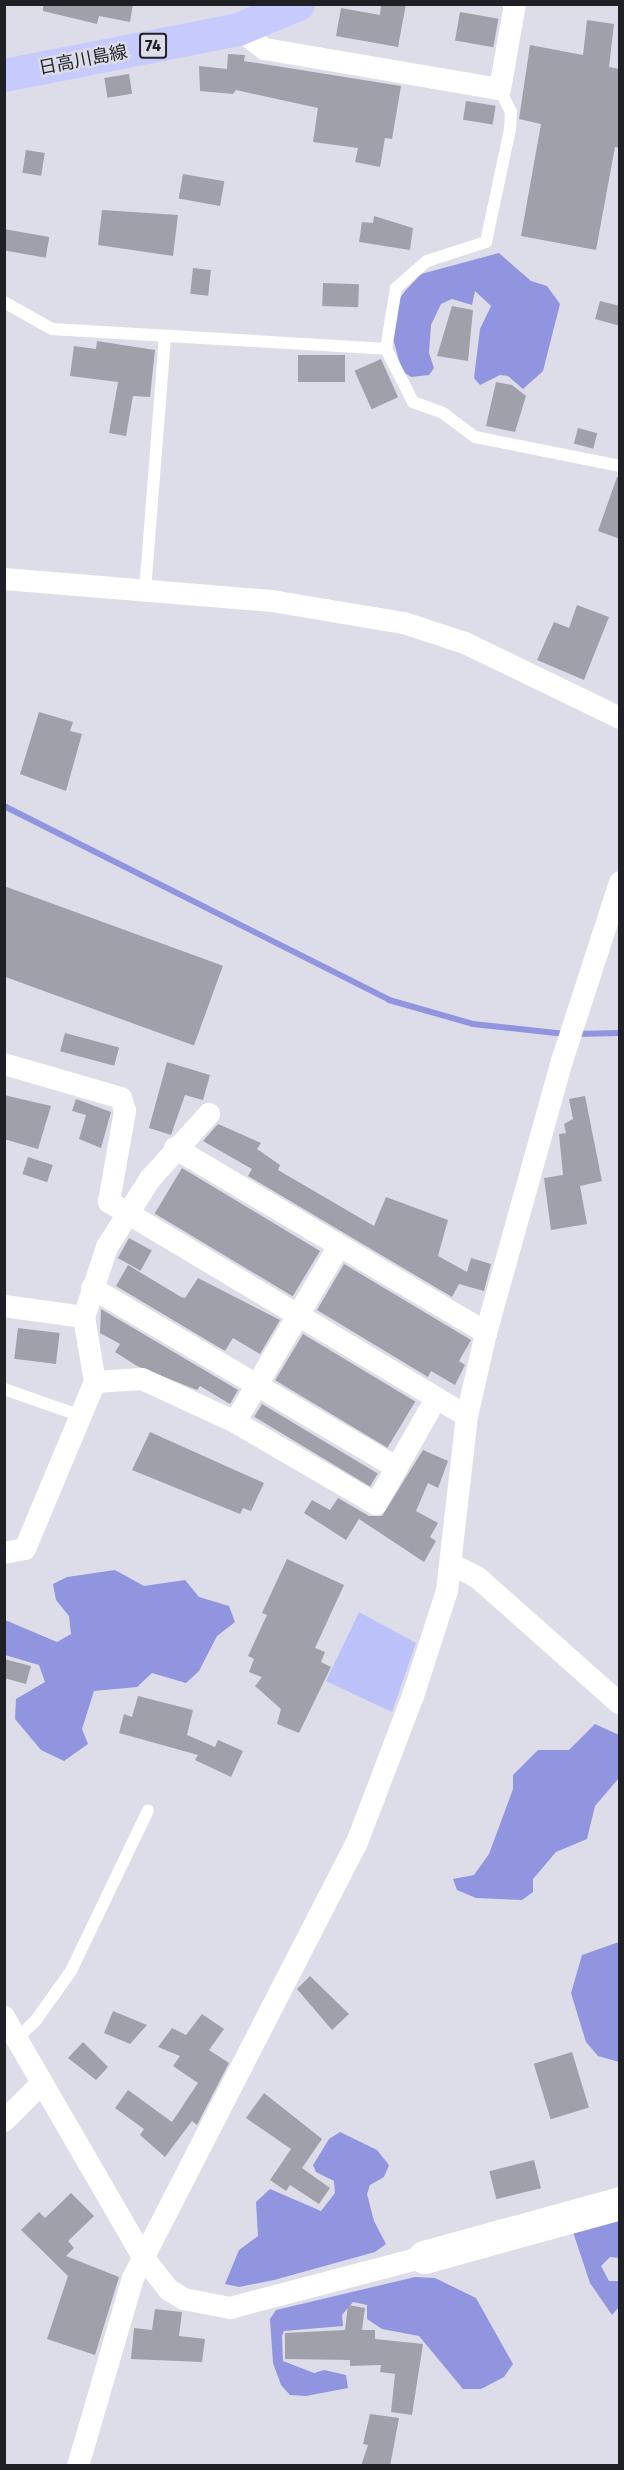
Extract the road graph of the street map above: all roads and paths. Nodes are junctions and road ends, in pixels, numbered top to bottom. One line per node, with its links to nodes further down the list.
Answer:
1 (298, 4): 3 (main road, 日高川島線 / 74)
2 (515, 4): 5 (street)
3 (238, 29): 4 (main road, 日高川島線 / 74); 5 (street)
4 (4, 75)
5 (500, 89): 8 (lane)
6 (4, 302): 7 (lane)
7 (165, 338): 8 (lane); 11 (lane)
8 (386, 349): 9 (lane)
9 (620, 466)
10 (4, 579): 11 (street)
11 (145, 591): 12 (street)
12 (620, 718)
13 (620, 882): 23 (street)
14 (4, 1064): 17 (street)
15 (209, 1114): 16 (street)
16 (175, 1148): 17 (street); 18 (street)
17 (126, 1214): 19 (street); 22 (street)
18 (338, 1248): 22 (street); 23 (street)
19 (92, 1288): 21 (street); 25 (street)
20 (4, 1306): 21 (street)
21 (84, 1317): 24 (street)
22 (297, 1317): 25 (street); 27 (street)
23 (486, 1334): 29 (street)
24 (95, 1382): 28 (street); 30 (street)
25 (257, 1382): 30 (street); 31 (street)
26 (4, 1389): 28 (lane)
27 (436, 1399): 29 (street); 31 (street)
28 (81, 1416): 32 (street)
29 (467, 1416): 33 (street)
30 (235, 1422): 31 (street)
31 (397, 1468)
32 (4, 1553)
33 (451, 1564): 34 (street); 41 (street)
34 (620, 1704)
35 (148, 1810): 37 (lane)
36 (4, 2017): 37 (street)
37 (17, 2038): 38 (street)
38 (40, 2085): 39 (street); 41 (street)
39 (4, 2121)
40 (620, 2203): 42 (street)
41 (143, 2257): 42 (street); 43 (street)
42 (424, 2257)
43 (78, 2466)

